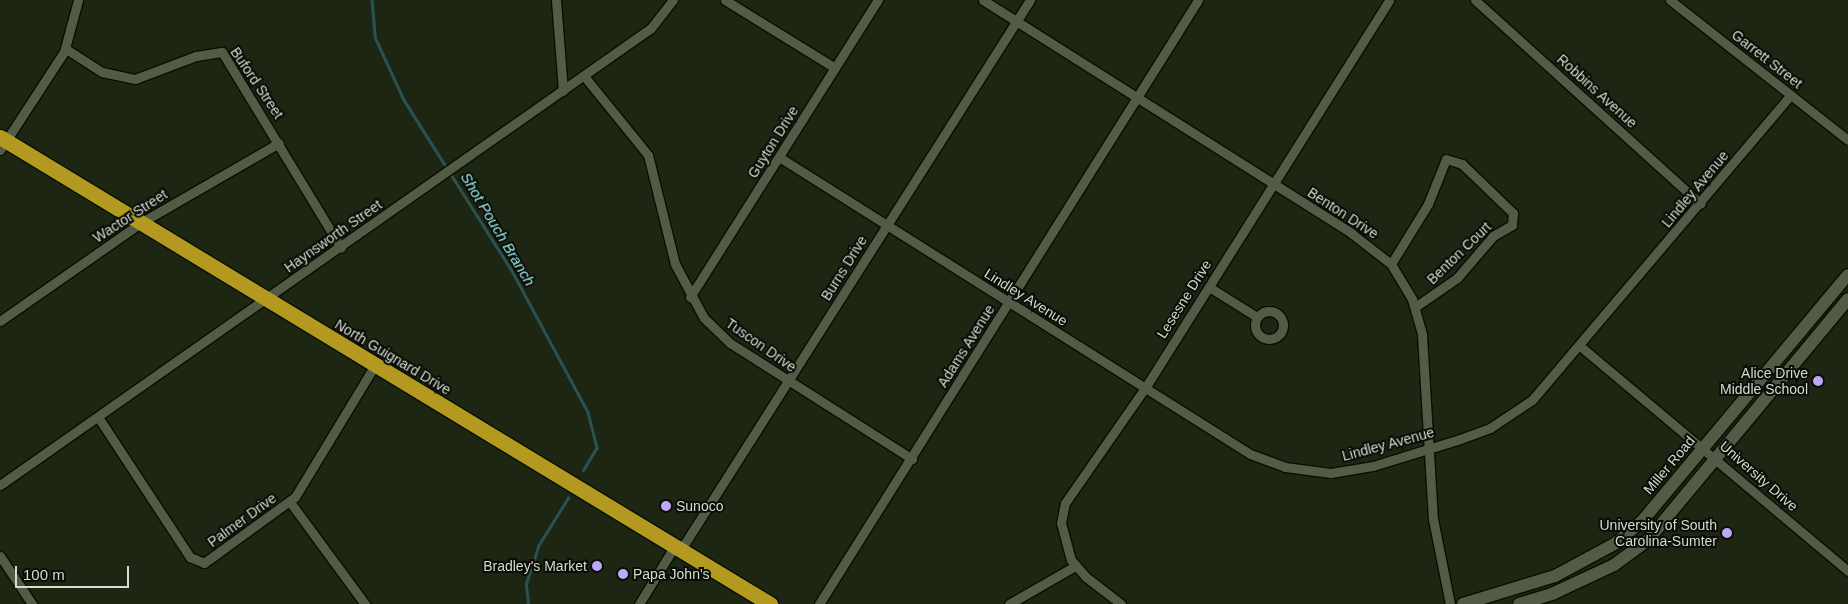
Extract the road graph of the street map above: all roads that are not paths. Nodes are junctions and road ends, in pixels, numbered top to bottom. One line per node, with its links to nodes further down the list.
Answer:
1 (78, 0): 13 (street)
2 (556, 0): 16 (street)
3 (673, 0): 15 (street, Haynsworth Street)
4 (725, 0): 14 (street)
5 (878, 0): 14 (street, Guyton Drive)
6 (983, 0): 12 (street, Benton Drive)
7 (1030, 0): 12 (street, Burns Drive)
8 (1198, 0): 18 (street, Adams Avenue)
9 (1389, 0): 23 (street, Lesesne Drive)
10 (1475, 0): 24 (street, Robbins Avenue)
11 (1670, 0): 17 (street, Garrett Street)
12 (1016, 21): 18 (street, Benton Drive); 26 (street, Burns Drive)
13 (66, 49): 20 (street); 21 (street, Buford Street)
14 (836, 68): 22 (street, Guyton Drive)
15 (584, 76): 16 (street, Haynsworth Street); 31 (street, Tuscon Drive)
16 (563, 90): 27 (street, Haynsworth Street)
17 (1791, 95): 19 (street, Garrett Street); 24 (street, Lindley Avenue)
18 (1138, 98): 23 (street, Benton Drive); 34 (street, Adams Avenue)
19 (1848, 140)
20 (3, 143): 25 (highway, North Guignard Drive)
21 (279, 143): 25 (street, Wactor Street); 27 (street, Buford Street)
22 (779, 157): 26 (street, Lindley Avenue); 31 (street, Guyton Drive)
23 (1273, 184): 28 (street, Benton Drive); 30 (street, Lesesne Drive)
24 (1701, 204): 38 (street, Lindley Avenue)
25 (142, 222): 33 (highway, North Guignard Drive); 37 (street, Wactor Street)
26 (888, 226): 34 (street, Lindley Avenue); 40 (street, Burns Drive)
27 (341, 248): 33 (street, Haynsworth Street)
28 (1391, 264): 35 (street, Benton Drive); 35 (street, Benton Court)
29 (1848, 275): 43 (street, Miller Road)
30 (1209, 287): 36 (street); 41 (street, Lesesne Drive)
31 (690, 297): 40 (street, Tuscon Drive)
32 (1848, 298): 45 (street)
33 (268, 299): 39 (highway, North Guignard Drive); 42 (street, Haynsworth Street)
34 (1010, 303): 41 (street, Lindley Avenue); 46 (street, Adams Avenue)
35 (1415, 307): 44 (street, Benton Drive)
36 (1257, 318)
37 (0, 320)
38 (1580, 346): 43 (street, University Drive); 44 (street, Lindley Avenue)
39 (375, 366): 48 (street, Palmer Drive); 49 (highway, North Guignard Drive)
40 (789, 381): 46 (street, Tuscon Drive); 49 (street, Burns Drive)
41 (1145, 388): 44 (street, Lindley Avenue); 51 (street, Lesesne Drive)
42 (98, 417): 47 (street, Haynsworth Street); 48 (street, Palmer Drive)
43 (1704, 447): 45 (street, University Drive); 61 (street, Miller Road)
44 (1429, 448): 60 (street, Benton Drive)
45 (1718, 458): 52 (street, University Drive); 62 (street)
46 (912, 459): 57 (street, Adams Avenue)
47 (0, 485)
48 (290, 502): 54 (street)
49 (677, 549): 55 (street, Burns Drive); 56 (highway, North Guignard Drive)
50 (0, 556): 53 (street)
51 (1075, 566): 58 (street); 59 (street, Lesesne Drive)
52 (1848, 571)
53 (32, 604)
54 (365, 604)
55 (639, 604)
56 (770, 604)
57 (819, 604)
58 (1008, 604)
59 (1121, 604)
60 (1450, 604)
61 (1463, 604)
62 (1519, 604)

